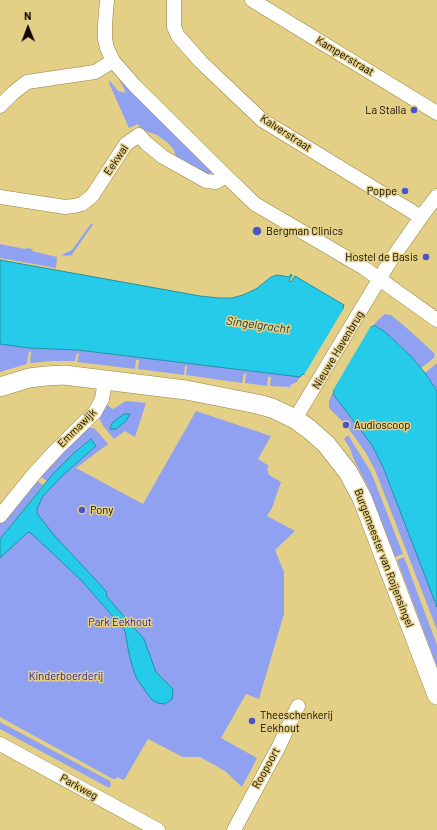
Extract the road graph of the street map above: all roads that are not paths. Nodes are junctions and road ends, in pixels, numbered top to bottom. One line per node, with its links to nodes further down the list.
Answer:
1 (107, 0): 4 (street)
2 (174, 0): 10 (street, Kalverstraat)
3 (252, 0): 6 (street, Kamperstraat)
4 (113, 61): 5 (street); 7 (street)
5 (0, 106)
6 (437, 113)
7 (226, 176): 9 (street, Eekwal); 11 (street)
8 (437, 196): 10 (street, Nieuwe Havenbrug)
9 (0, 197)
10 (421, 217): 11 (street, Nieuwe Havenbrug)
11 (379, 280): 12 (street); 15 (street, Nieuwe Havenbrug)
12 (437, 320)
13 (105, 380): 14 (main road); 15 (main road, Burgemeester van Roijensingel); 16 (street, Emmawijk)
14 (0, 387)
15 (295, 419): 17 (main road, Burgemeester van Roijensingel)
16 (0, 516)
17 (437, 695)
18 (298, 706): 21 (street, Roopoort)
19 (0, 744): 20 (street, Parkweg)
20 (158, 830)
21 (234, 830)

